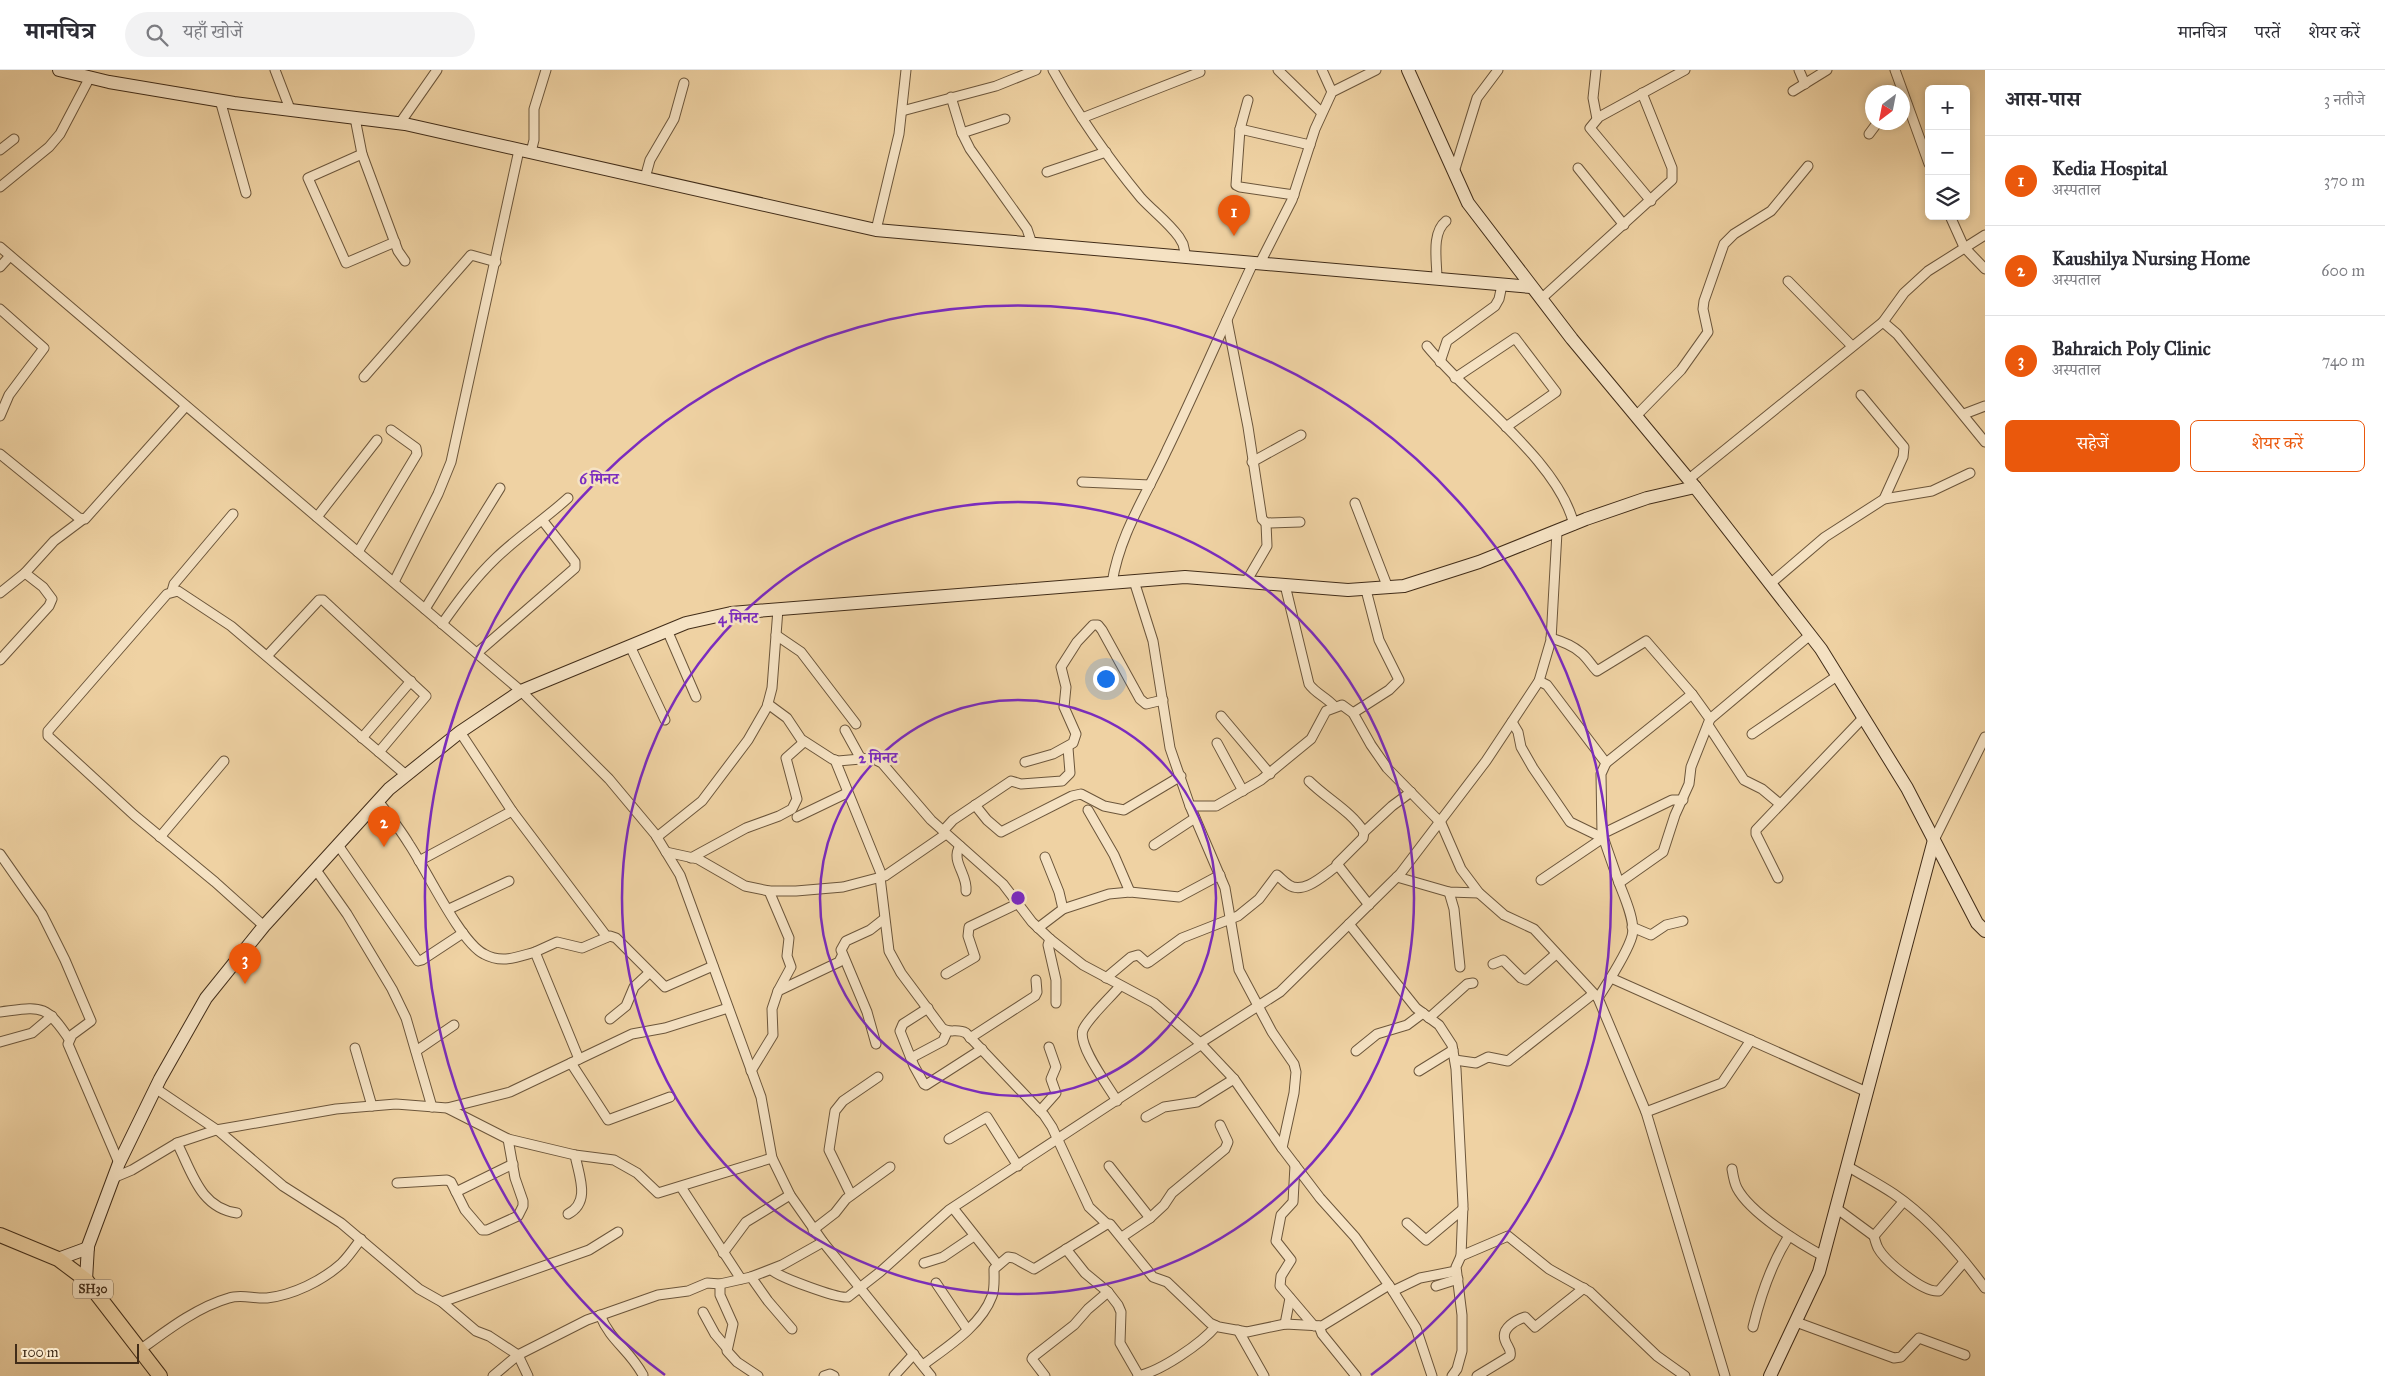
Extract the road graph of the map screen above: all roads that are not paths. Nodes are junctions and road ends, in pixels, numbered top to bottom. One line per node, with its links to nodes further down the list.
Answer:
1 (59, 70): 19 (street)
2 (275, 70): 29 (street)
3 (436, 70): 37 (street)
4 (546, 70): 45 (street)
5 (906, 70): 30 (street)
6 (1036, 70): 26 (street)
7 (1053, 70): 34 (street)
8 (1278, 70): 31 (street)
9 (1322, 70): 24 (street)
10 (1376, 70): 24 (street)
11 (1408, 70): 52 (street)
12 (1498, 70): 52 (street)
13 (1596, 70): 35 (street)
14 (1685, 70): 25 (street)
15 (1799, 70): 21 (street)
16 (1827, 70): 21 (street)
17 (1895, 70): 22 (street)
18 (1200, 72): 34 (street)
19 (90, 78): 27 (street); 54 (street)
20 (684, 83): 53 (street)
21 (1805, 84): 23 (street)
22 (1900, 85)
23 (1793, 91)
24 (1332, 92): 31 (street)
25 (1642, 93): 35 (street); 57 (street)
26 (951, 97): 30 (street); 40 (street)
27 (220, 100): 29 (street); 55 (street)
28 (1248, 100): 38 (street)
29 (290, 109): 33 (street)
30 (902, 111): 61 (street)
31 (1321, 112): 43 (street)
32 (1910, 114): 47 (street)
33 (355, 118): 37 (street); 48 (street)
34 (1082, 118): 46 (street)
35 (1597, 119): 57 (street)
36 (1005, 120): 40 (street)
37 (400, 123): 45 (street)
38 (1240, 129): 43 (street); 56 (street)
39 (1872, 130): 41 (street)
40 (962, 133): 64 (street)
41 (1869, 134)
42 (14, 139): 44 (street)
43 (1310, 145): 56 (street)
44 (0, 150)
45 (525, 151): 53 (street); 70 (street)
46 (1106, 152): 51 (street); 68 (street)
47 (1925, 153)
48 (362, 154): 63 (street); 63 (street)
49 (1808, 166): 94 (street)
50 (1578, 168): 60 (street)
51 (1048, 172)
52 (1454, 173): 77 (street)
53 (645, 178): 61 (street)
54 (0, 187)
55 (246, 193)
56 (1294, 195): 71 (street)
57 (1652, 200): 60 (street)
58 (1446, 220): 74 (street)
59 (1952, 220): 66 (street)
60 (1624, 225): 78 (street)
61 (876, 230): 64 (street)
62 (1985, 235): 66 (street)
63 (395, 242): 69 (street)
64 (1032, 244): 68 (street)
65 (0, 247): 67 (street)
66 (1964, 247): 73 (street); 81 (street)
67 (10, 256): 72 (street); 90 (street)
68 (1186, 257): 71 (street)
69 (405, 261)
70 (496, 262): 85 (street); 121 (street)
71 (1256, 263): 74 (street); 80 (street)
72 (0, 267)
73 (1985, 269)
74 (1437, 279): 76 (street)
75 (1788, 281): 83 (street)
76 (1502, 284): 77 (street); 84 (street)
77 (1531, 287): 78 (street)
78 (1541, 299): 94 (street)
79 (0, 309): 93 (street)
80 (1226, 320): 101 (street); 105 (street)
81 (1883, 322): 83 (street); 92 (street)
82 (1428, 346): 84 (street)
83 (1852, 346): 104 (street)
84 (1440, 362): 86 (street)
85 (364, 378)
86 (1456, 378): 87 (street); 95 (street)
87 (1556, 392): 89 (street); 95 (street)
88 (1861, 395): 108 (street)
89 (1565, 396)
90 (186, 406): 111 (street); 112 (street)
91 (1985, 406): 92 (street)
92 (1964, 414): 99 (street)
93 (0, 416)
94 (1636, 416): 104 (street)
95 (1506, 426): 116 (street)
96 (391, 430): 118 (street)
97 (1302, 435): 101 (street)
98 (377, 440): 111 (street)
99 (1985, 442)
100 (0, 454): 112 (street)
101 (1252, 462): 115 (street)
102 (1970, 473): 108 (street)
103 (1082, 482): 105 (street)
104 (1692, 483): 116 (street); 124 (street)
105 (1150, 485): 123 (street)
106 (500, 488): 130 (street)
107 (568, 498): 113 (street)
108 (1884, 499): 124 (street)
109 (1355, 503): 126 (street)
110 (233, 514): 128 (street)
111 (317, 517): 118 (street)
112 (82, 520): 119 (street)
113 (543, 521): 132 (street); 138 (street)
114 (1300, 522): 115 (street)
115 (1266, 523): 122 (street)
116 (1574, 525): 117 (street)
117 (1557, 532): 126 (street); 136 (street)
118 (358, 552): 121 (street)
119 (25, 573): 129 (street); 140 (street)
120 (1134, 581): 122 (street); 123 (street); 147 (street)
121 (394, 582): 130 (street)
122 (1246, 582): 125 (street)
123 (1112, 583): 131 (street)
124 (1770, 584): 135 (street)
125 (1285, 586): 127 (street); 149 (street)
126 (1388, 588): 127 (street)
127 (1366, 590): 150 (street)
128 (172, 591): 139 (street); 191 (street)
129 (0, 593)
130 (424, 609): 132 (street)
131 (778, 609): 133 (street); 134 (street)
132 (442, 624): 138 (street)
133 (667, 630): 137 (street); 146 (street)
134 (776, 635): 148 (street); 156 (street)
135 (1810, 635): 141 (street); 155 (street)
136 (1551, 638): 143 (street); 145 (street)
137 (630, 646): 144 (street); 153 (street)
138 (477, 653): 144 (street)
139 (266, 656): 142 (street); 161 (street)
140 (1, 657)
141 (1837, 676): 152 (street); 159 (street)
142 (410, 681): 161 (street); 165 (street)
143 (1539, 681): 154 (street); 170 (street)
144 (521, 691): 158 (street); 192 (street)
145 (1692, 694): 155 (street); 170 (street)
146 (696, 697)
147 (1163, 700): 164 (street); 173 (street)
148 (768, 704): 162 (street); 192 (street)
149 (1334, 706): 150 (street); 171 (street)
150 (1353, 713): 176 (street)
151 (1222, 716): 171 (street)
152 (1864, 718): 180 (street); 193 (street)
153 (665, 720)
154 (1512, 722): 187 (street); 190 (street)
155 (1709, 722): 178 (street); 180 (street)
156 (856, 724)
157 (845, 730): 166 (street)
158 (460, 732): 172 (street); 184 (street)
159 (1752, 734)
160 (1985, 737): 193 (street)
161 (362, 738): 165 (street)
162 (804, 742): 167 (street); 199 (street)
163 (1217, 743): 175 (street)
164 (1068, 748): 169 (street); 181 (street)
165 (379, 752): 172 (street)
166 (861, 759): 167 (street); 188 (street)
167 (835, 760): 177 (street)
168 (224, 761): 191 (street)
169 (1025, 762)
170 (1606, 763): 190 (street)
171 (1270, 774): 175 (street)
172 (406, 775): 179 (street)
173 (1181, 776): 181 (street); 182 (street)
174 (1309, 781): 189 (street)
175 (1243, 791): 182 (street)
176 (1411, 792): 187 (street); 189 (street)
177 (848, 793): 185 (street); 205 (street)
178 (1683, 800): 190 (street); 210 (street)
179 (378, 801): 195 (street); 201 (street)
180 (1780, 804): 207 (street)
181 (975, 805): 188 (street)
182 (1190, 806): 186 (street)
183 (1088, 810): 213 (street)
184 (512, 811): 201 (street); 229 (street)
185 (797, 817)
186 (1195, 818): 194 (street); 204 (street)
187 (1441, 823): 206 (street); 215 (street)
188 (945, 832): 196 (street); 205 (street)
189 (1364, 832): 202 (street)
190 (1602, 836): 208 (street); 210 (street)
191 (160, 837): 224 (street)
192 (657, 837): 197 (street)
193 (1934, 840): 227 (street); 275 (street)
194 (1154, 845)
195 (338, 846): 203 (street); 228 (street)
196 (960, 846): 212 (street); 216 (street)
197 (666, 852): 199 (street); 235 (street)
198 (0, 854): 257 (street)
199 (691, 858): 211 (street)
200 (1045, 858): 219 (street)
201 (419, 861): 218 (street)
202 (1338, 866): 217 (street); 221 (street)
203 (316, 870): 224 (street); 265 (street)
204 (1220, 876): 213 (street); 221 (street)
205 (881, 877): 211 (street); 220 (street)
206 (1397, 877): 214 (street); 217 (street)
207 (1778, 878)
208 (1541, 880)
209 (509, 881): 218 (street)
210 (1619, 883): 225 (street)
211 (769, 891): 244 (street)
212 (966, 892)
213 (1130, 892): 219 (street)
214 (1449, 892): 215 (street); 236 (street)
215 (1479, 893): 232 (street)
216 (1018, 903): 226 (street); 238 (street)
217 (1369, 904): 223 (street)
218 (449, 909): 228 (street)
219 (1063, 909): 226 (street)
220 (884, 919): 233 (street); 249 (street)
221 (1231, 920): 239 (street); 247 (street)
222 (1683, 921): 225 (street)
223 (1349, 924): 247 (street); 252 (street)
224 (264, 926): 274 (street)
225 (1632, 927): 240 (street)
226 (1038, 928): 230 (street)
227 (1985, 931)
228 (463, 933): 231 (street)
229 (607, 937): 231 (street); 237 (street)
230 (1050, 939): 239 (street); 246 (street)
231 (535, 952): 269 (street)
232 (1556, 954): 234 (street); 245 (street)
233 (842, 956): 244 (street); 260 (street)
234 (1492, 964)
235 (713, 966): 237 (street); 248 (street)
236 (1460, 967)
237 (650, 973): 253 (street)
238 (946, 974)
239 (1106, 978): 243 (street)
240 (1611, 978): 245 (street); 258 (street)
241 (1036, 980): 256 (street)
242 (1473, 983): 252 (street)
243 (1120, 986): 261 (street); 277 (street)
244 (778, 991): 270 (street)
245 (1596, 996): 267 (street); 282 (street)
246 (1056, 1003)
247 (1259, 1005): 261 (street); 290 (street)
248 (728, 1008): 269 (street); 270 (street)
249 (928, 1008): 255 (street); 268 (street)
250 (0, 1012): 251 (street)
251 (52, 1016): 257 (street); 259 (street)
252 (1426, 1016): 266 (street); 267 (street)
253 (610, 1019)
254 (454, 1024): 265 (street)
255 (947, 1032): 256 (street); 268 (street)
256 (970, 1038): 264 (street)
257 (69, 1039): 293 (street)
258 (1751, 1040): 275 (street); 282 (street)
259 (0, 1042)
260 (876, 1044)
261 (1201, 1044): 273 (street); 277 (street)
262 (1049, 1047): 281 (street)
263 (355, 1048): 278 (street)
264 (982, 1049): 268 (street); 281 (street)
265 (416, 1051): 279 (street)
266 (1356, 1051)
267 (1454, 1055): 271 (street); 310 (street)
268 (911, 1058)
269 (575, 1061): 276 (street); 280 (street)
270 (751, 1071): 292 (street)
271 (1419, 1072)
272 (878, 1077): 306 (street)
273 (1234, 1079): 283 (street); 290 (street)
274 (155, 1088): 285 (street); 293 (street)
275 (1867, 1092): 298 (street)
276 (670, 1097)
277 (1117, 1101): 288 (street)
278 (372, 1106): 279 (street); 285 (street)
279 (432, 1107): 280 (street)
280 (447, 1108): 287 (street)
281 (1040, 1111): 288 (street)
282 (1646, 1112): 383 (street)
283 (1146, 1117)
284 (1220, 1126): 313 (street)
285 (216, 1130): 289 (street); 323 (street)
286 (948, 1138): 296 (street)
287 (508, 1139): 291 (street); 294 (street)
288 (1058, 1140): 296 (street); 315 (street)
289 (177, 1143): 301 (street); 311 (street)
290 (1282, 1148): 295 (street)
291 (575, 1155): 303 (street); 312 (street)
292 (772, 1158): 303 (street); 305 (street)
293 (119, 1163): 301 (street)
294 (513, 1164): 304 (street); 304 (street)
295 (1295, 1165): 343 (street); 347 (street)
296 (1018, 1166): 308 (street)
297 (1109, 1166): 313 (street)
298 (1847, 1166): 307 (street); 309 (street)
299 (890, 1167): 306 (street)
300 (1732, 1169): 320 (street)
301 (113, 1178): 325 (street)
302 (398, 1183): 304 (street)
303 (681, 1187): 327 (street)
304 (456, 1192)
305 (790, 1194): 316 (street); 327 (street)
306 (851, 1195): 316 (street)
307 (1903, 1202): 321 (street); 331 (street)
308 (953, 1208): 319 (street); 342 (street)
309 (1836, 1208): 321 (street); 329 (street)
310 (1463, 1209): 314 (street); 328 (street)
311 (237, 1213)
312 (568, 1214)
313 (1150, 1218): 322 (street)
314 (1407, 1223)
315 (1107, 1224): 322 (street); 326 (street)
316 (813, 1230): 324 (street)
317 (618, 1232): 348 (street)
318 (0, 1235): 330 (main road, SH30)
319 (974, 1236): 332 (street); 333 (street)
320 (1789, 1236): 329 (street); 355 (street)
321 (1874, 1236): 331 (street)
322 (1122, 1238): 353 (street)
323 (361, 1239): 348 (street); 360 (street)
324 (823, 1242): 334 (street); 342 (street)
325 (88, 1248): 330 (street); 337 (street)
326 (1066, 1249): 333 (street); 346 (street)
327 (723, 1253): 338 (street)
328 (1461, 1256): 335 (street); 344 (street)
329 (1823, 1256): 351 (street)
330 (58, 1259): 337 (main road, SH30)
331 (1964, 1262): 345 (street)
332 (924, 1263)
333 (998, 1265): 357 (street)
334 (772, 1270): 336 (street); 342 (street)
335 (1457, 1275): 341 (street); 343 (street); 367 (street)
336 (751, 1277): 338 (street); 356 (street)
337 (86, 1280): 360 (main road, SH30)
338 (741, 1280): 340 (street)
339 (936, 1283): 357 (street)
340 (720, 1284): 350 (street); 359 (street)
341 (1436, 1286)
342 (859, 1287): 361 (street)
343 (1391, 1288): 354 (street); 380 (street)
344 (1584, 1288): 381 (street); 382 (street)
345 (1985, 1288)
346 (1108, 1292): 376 (street); 377 (street)
347 (1290, 1298): 352 (street); 354 (street)
348 (442, 1302): 362 (street)
349 (703, 1312): 359 (street)
350 (600, 1315): 362 (street); 366 (street)
351 (1796, 1322): 363 (street); 384 (street)
352 (1284, 1324): 354 (street); 358 (street)
353 (1216, 1326): 358 (street); 365 (street)
354 (1316, 1326): 379 (street)
355 (1753, 1327)
356 (792, 1329)
357 (967, 1329): 364 (street)
358 (1238, 1330): 378 (street)
359 (726, 1347): 371 (street)
360 (140, 1350): 368 (main road, SH30)
361 (914, 1354): 364 (street); 374 (street)
362 (518, 1355): 369 (street); 370 (street)
363 (1965, 1355)
364 (923, 1365): 375 (street)
365 (1153, 1374): 377 (street)
366 (643, 1375)
367 (1454, 1375)
368 (160, 1376)
369 (493, 1376)
370 (528, 1376)
371 (758, 1376)
372 (824, 1376): 373 (street)
373 (834, 1376)
374 (894, 1376)
375 (931, 1376)
376 (1045, 1376)
377 (1138, 1376)
378 (1264, 1376)
379 (1356, 1376)
380 (1432, 1376)
381 (1477, 1376)
382 (1685, 1376)
383 (1725, 1376)
384 (1770, 1376)

